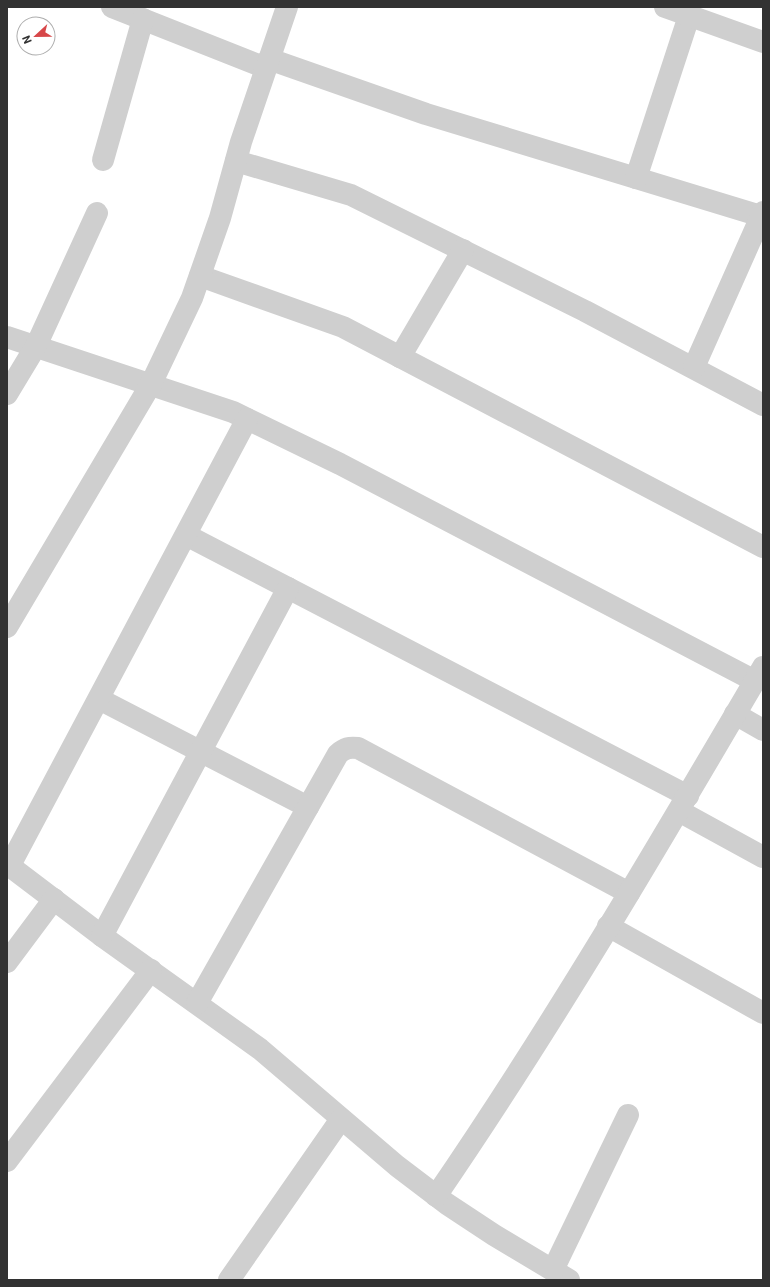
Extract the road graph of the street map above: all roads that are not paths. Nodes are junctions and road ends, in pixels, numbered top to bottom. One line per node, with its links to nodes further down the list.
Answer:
1 (112, 7): 5 (street)
2 (287, 7): 7 (street)
3 (665, 7): 4 (street)
4 (690, 16): 6 (street); 10 (street)
5 (143, 19): 7 (street); 8 (street)
6 (763, 42)
7 (268, 64): 9 (street); 10 (street)
8 (102, 160)
9 (236, 161): 13 (street); 14 (street)
10 (636, 178): 12 (street)
11 (97, 213): 16 (street)
12 (762, 214): 18 (street)
13 (463, 250): 17 (street); 18 (street)
14 (200, 276): 17 (street); 19 (street)
15 (7, 337): 16 (street)
16 (36, 346): 19 (street); 20 (street)
17 (400, 357): 24 (street)
18 (694, 367): 21 (street)
19 (151, 384): 22 (street); 26 (street)
20 (7, 394)
21 (763, 405)
22 (247, 418): 23 (street); 27 (street)
23 (186, 534): 25 (street); 28 (street)
24 (763, 547)
25 (288, 588): 31 (street); 32 (street)
26 (7, 627)
27 (759, 674): 29 (street)
28 (99, 698): 31 (street); 35 (street)
29 (735, 714): 30 (street); 32 (street)
30 (763, 730)
31 (201, 751): 33 (street); 39 (street)
32 (683, 803): 34 (street); 36 (street)
33 (308, 807): 36 (street); 42 (street)
34 (763, 857)
35 (8, 864): 37 (street)
36 (629, 893): 38 (street)
37 (54, 899): 39 (street); 40 (street)
38 (608, 926): 43 (street); 47 (street)
39 (102, 936): 41 (street)
40 (7, 962)
41 (151, 970): 42 (street); 46 (street)
42 (197, 1003): 45 (street)
43 (763, 1013)
44 (628, 1115): 48 (street)
45 (341, 1119): 47 (street); 49 (street)
46 (7, 1161)
47 (436, 1196): 48 (street)
48 (561, 1275)
49 (229, 1280)

